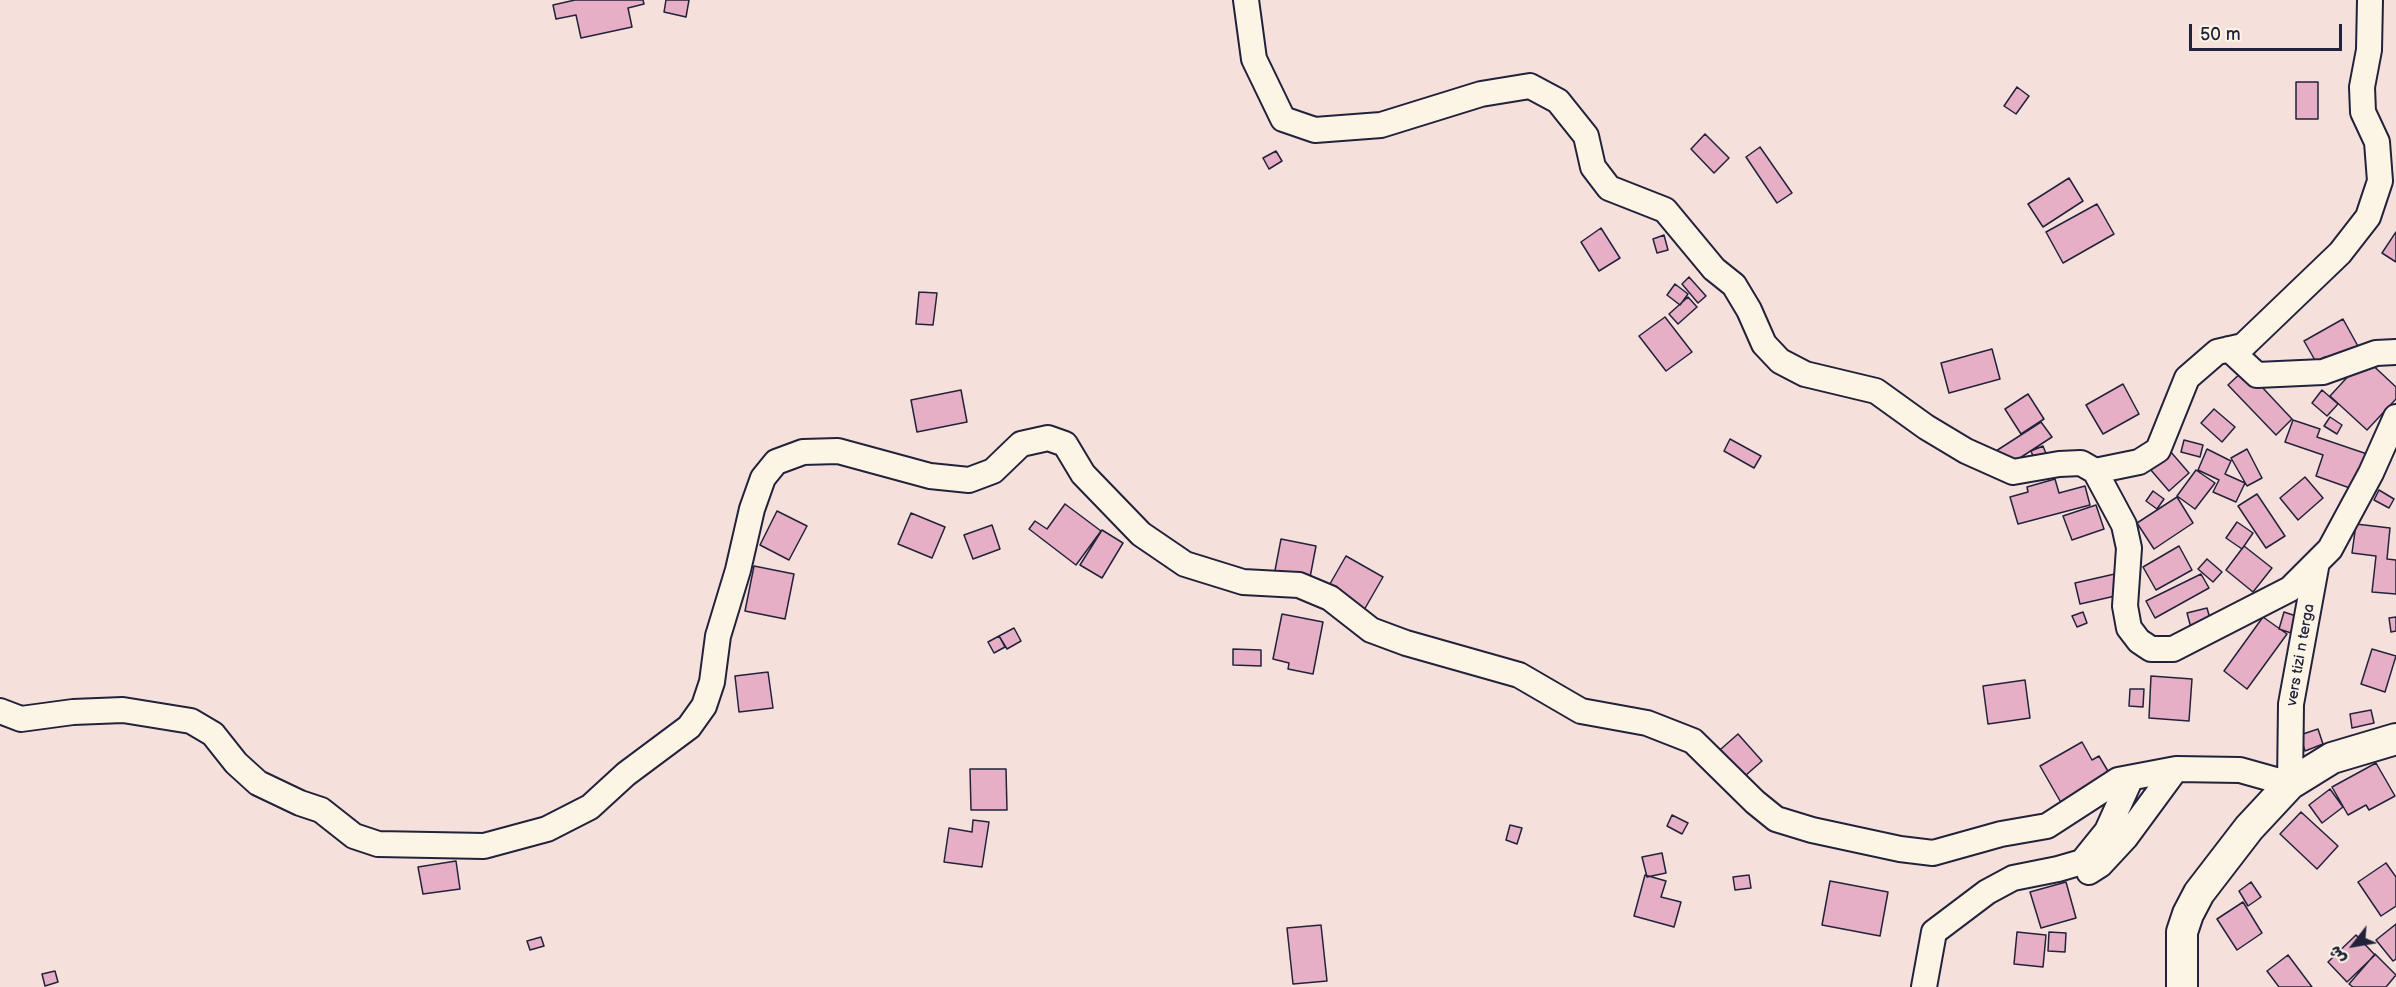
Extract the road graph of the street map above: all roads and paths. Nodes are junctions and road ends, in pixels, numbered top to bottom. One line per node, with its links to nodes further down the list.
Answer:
1 (1246, 0): 6 (street)
2 (2370, 0): 3 (street)
3 (2229, 349): 4 (street); 6 (street)
4 (2396, 351)
5 (2396, 417): 7 (street)
6 (2095, 471): 7 (street)
7 (2317, 562): 12 (street, vers tizi n terga)
8 (0, 711): 11 (street)
9 (2396, 739): 12 (main road)
10 (2176, 769): 11 (street); 12 (street); 13 (street)
11 (2131, 778): 14 (street)
12 (2290, 784): 15 (main road)
13 (2077, 880)
14 (1924, 987)
15 (2182, 987)

